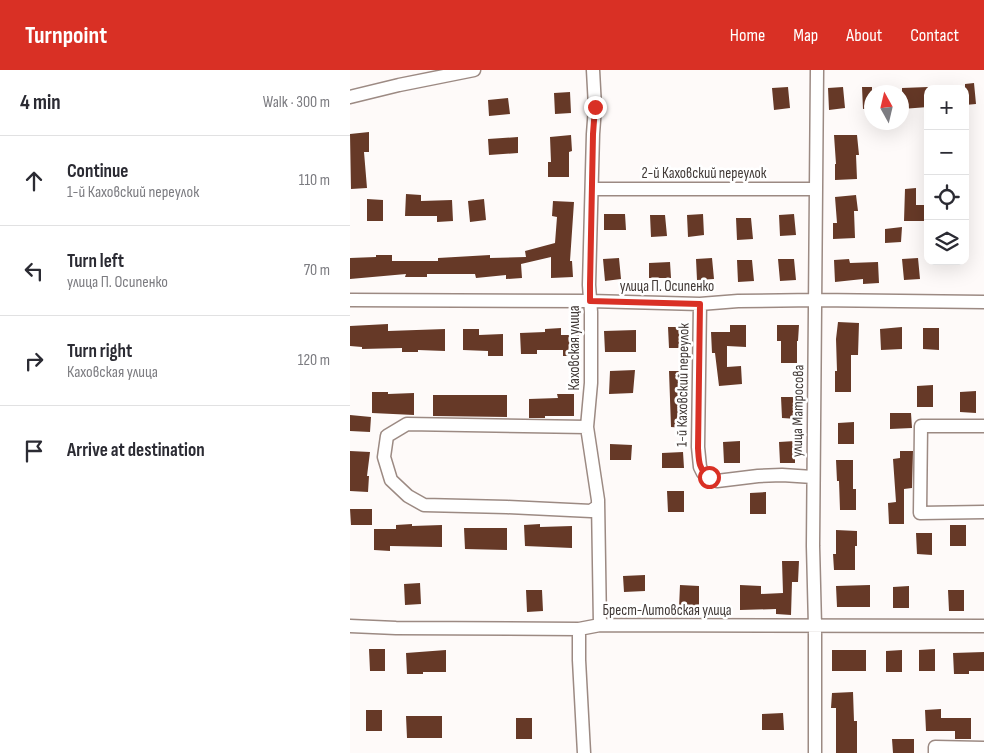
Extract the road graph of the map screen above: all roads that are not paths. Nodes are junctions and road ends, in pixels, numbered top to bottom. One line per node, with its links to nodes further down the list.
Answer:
1 (474, 70): 4 (street)
2 (593, 70): 6 (street, Каховская улица)
3 (817, 70): 5 (street, улица Матросова)
4 (350, 96)
5 (816, 188): 6 (street, 2-й Каховский переулок); 8 (street, улица Матросова)
6 (592, 189): 9 (street, Каховская улица)
7 (350, 300): 9 (street, улица П. Осипенко)
8 (816, 300): 10 (street, улица П. Осипенко); 11 (street, улица П. Осипенко); 14 (street, улица Матросова)
9 (590, 301): 11 (street, улица П. Осипенко); 13 (street, Каховская улица)
10 (984, 302)
11 (700, 304): 14 (street, 1-й Каховский переулок)
12 (984, 426): 16 (street)
13 (586, 427): 15 (street, Каховская улица); 15 (street)
14 (814, 477): 19 (street, улица Матросова)
15 (598, 506): 17 (street, Каховская улица)
16 (984, 512)
17 (600, 625): 19 (street, Брест-Литовская улица); 21 (street, Брест-Литовская улица)
18 (350, 626): 21 (street, Брест-Литовская улица)
19 (815, 626): 20 (street, Брест-Литовская улица); 24 (street, улица Матросова)
20 (984, 626)
21 (579, 629): 23 (street)
22 (984, 748): 25 (street)
23 (584, 753)
24 (815, 753)
25 (935, 753)

